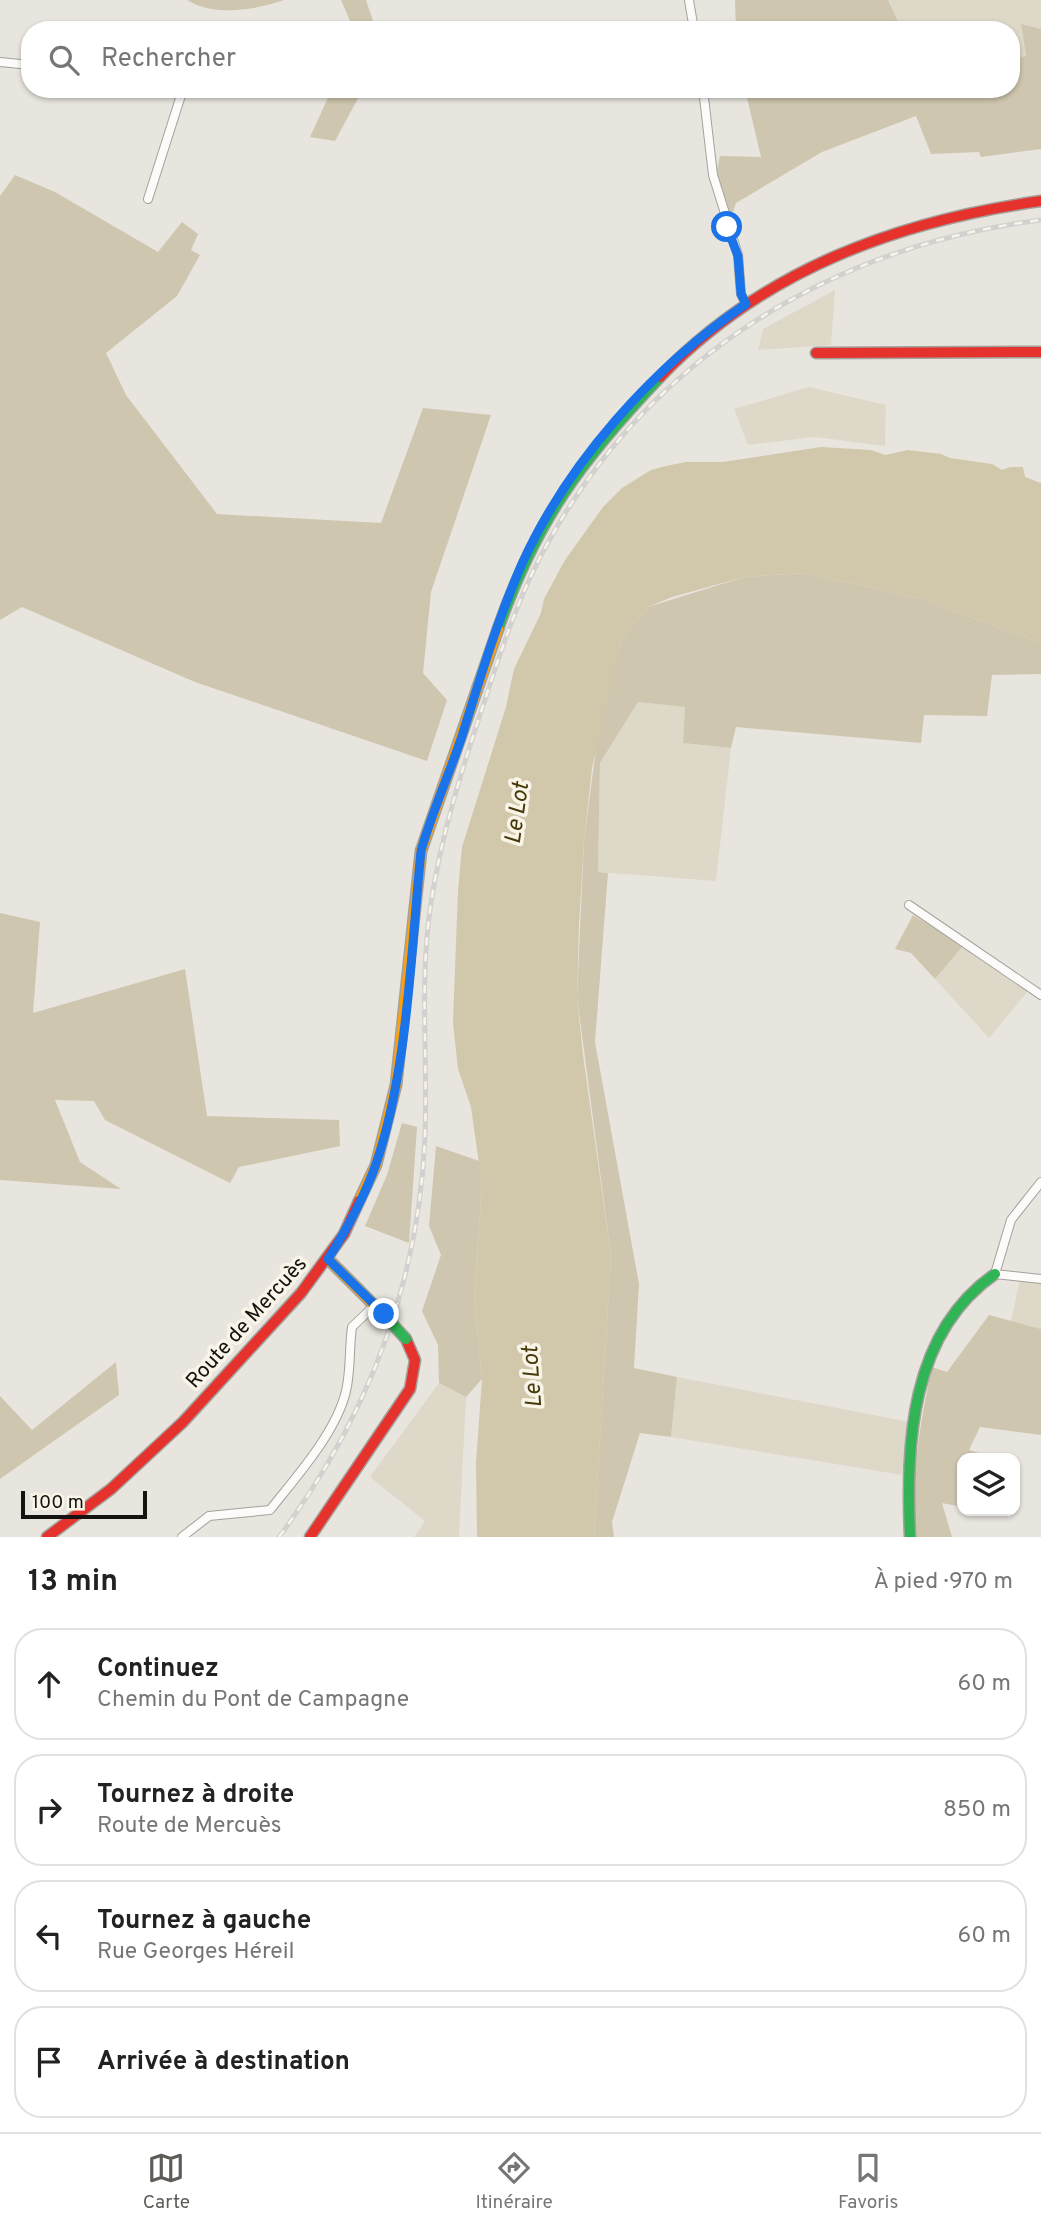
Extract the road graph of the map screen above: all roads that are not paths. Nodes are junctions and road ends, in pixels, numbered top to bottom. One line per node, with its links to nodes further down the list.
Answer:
1 (689, 0): 2 (street)
2 (692, 21)
3 (0, 62): 4 (street)
4 (21, 64)
5 (180, 98): 7 (street)
6 (704, 98): 9 (street)
7 (148, 198)
8 (1041, 201): 9 (main road, Route de Mercuès)
9 (746, 304): 15 (main road, Route de Mercuès)
10 (1041, 352): 11 (main road)
11 (816, 353)
12 (909, 905): 13 (street)
13 (1041, 995)
14 (1041, 1182): 16 (street)
15 (328, 1259): 18 (main road); 19 (main road, Route de Mercuès)
16 (995, 1274): 17 (street); 22 (main road)
17 (1041, 1279)
18 (374, 1305): 20 (street); 21 (main road, bridge)
19 (47, 1537)
20 (181, 1537)
21 (310, 1537)
22 (910, 1537)

